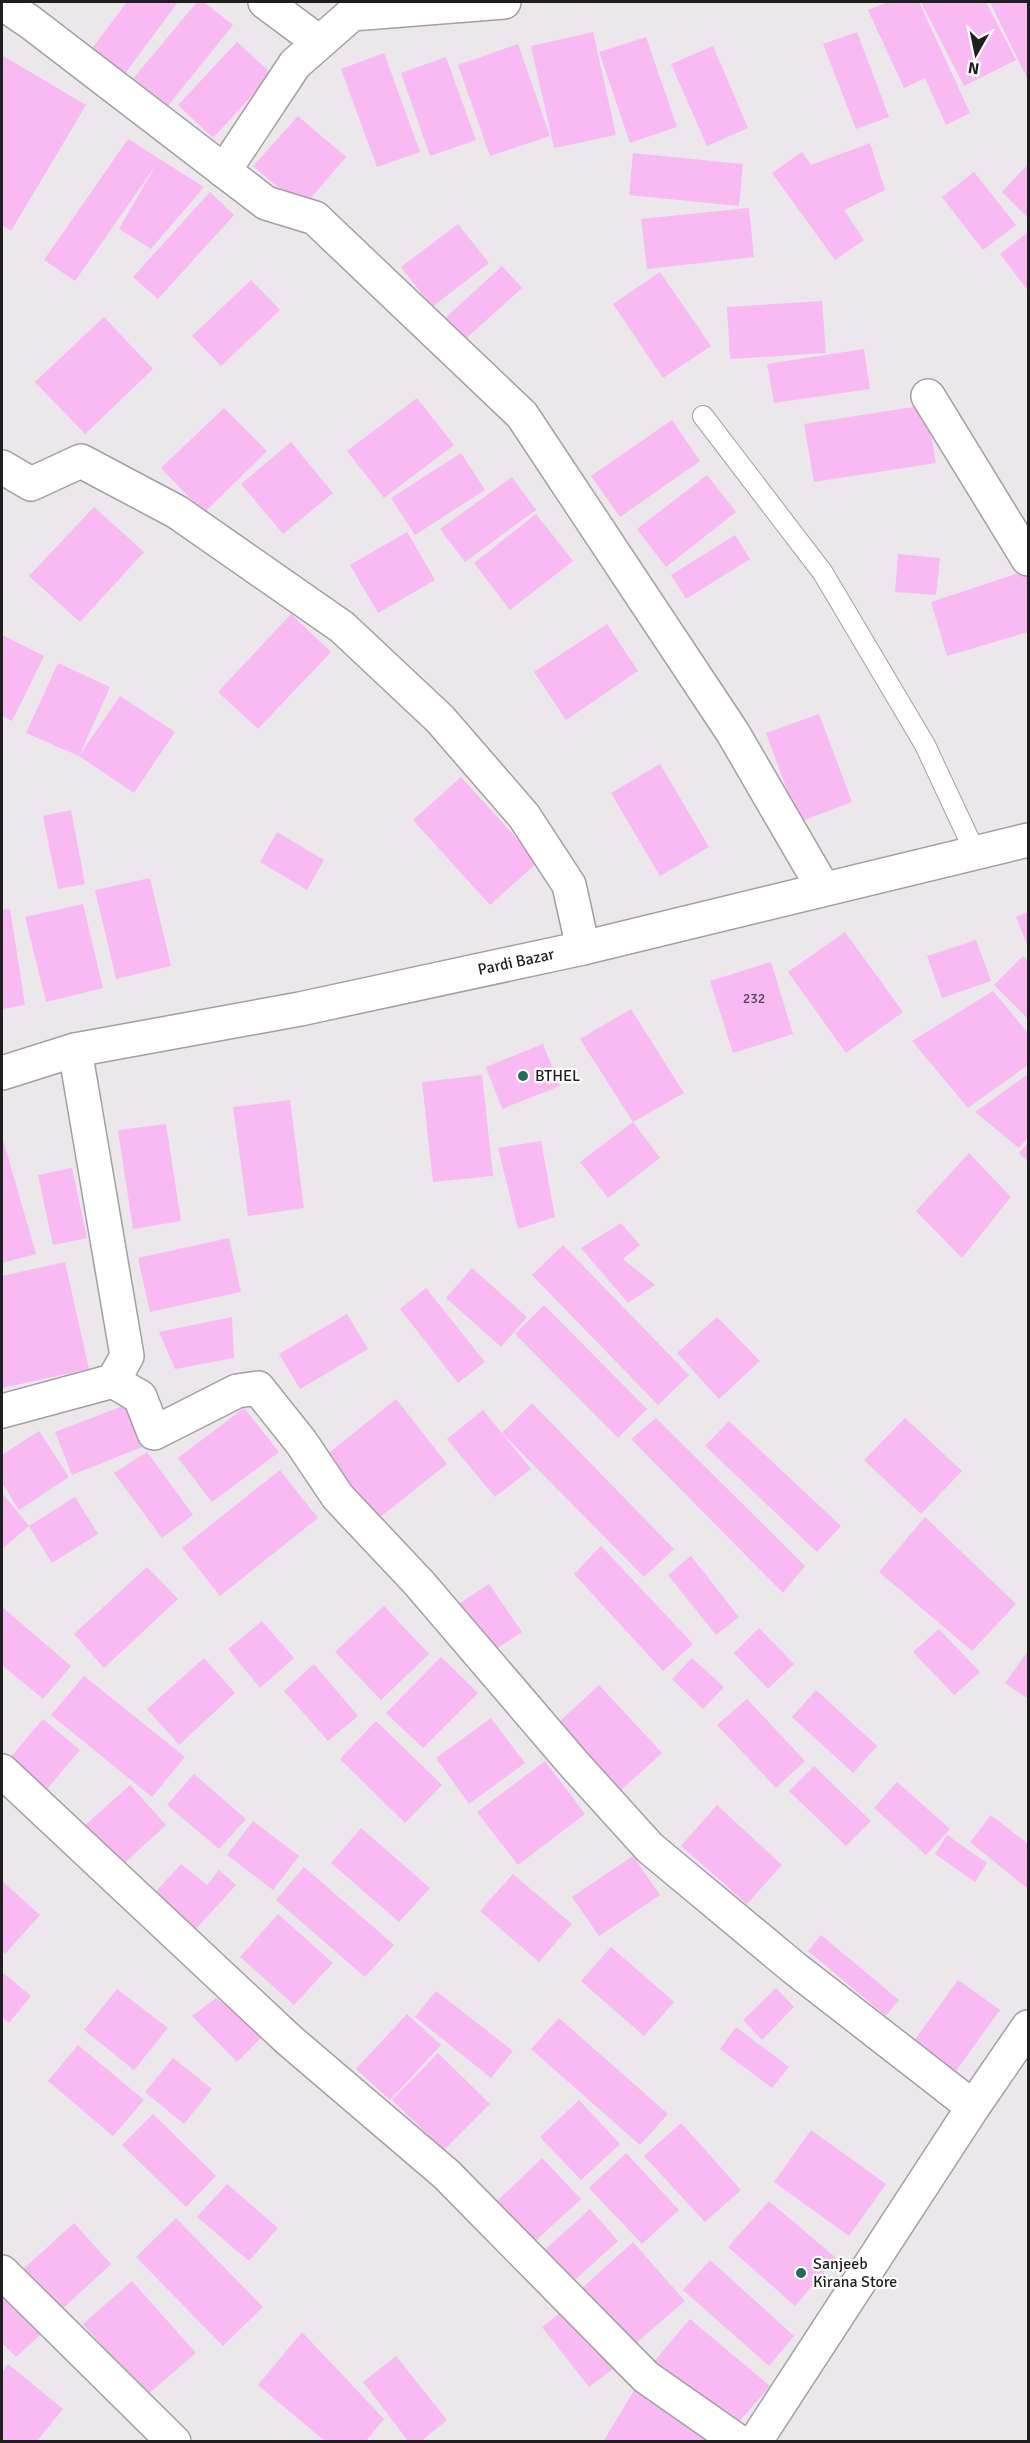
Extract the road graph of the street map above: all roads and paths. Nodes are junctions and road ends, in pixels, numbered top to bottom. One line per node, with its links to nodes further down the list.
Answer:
1 (264, 2): 4 (street)
2 (504, 2): 4 (street)
3 (2, 3): 5 (street)
4 (319, 42): 5 (street)
5 (224, 171): 12 (street)
6 (928, 396): 9 (street)
7 (704, 416): 11 (lane)
8 (2, 467): 13 (street)
9 (1029, 559)
10 (1029, 840): 11 (street, Pardi Bazar)
11 (975, 852): 12 (street, Pardi Bazar)
12 (823, 888): 13 (street, Pardi Bazar)
13 (583, 948): 14 (street, Pardi Bazar)
14 (75, 1050): 15 (street, Pardi Bazar); 16 (street)
15 (2, 1073)
16 (113, 1381): 17 (street); 20 (street)
17 (2, 1411)
18 (2, 1771): 23 (street)
19 (1029, 2027): 20 (street)
20 (973, 2107): 24 (street)
21 (2, 2272): 22 (street)
22 (174, 2442)
23 (739, 2442)
24 (755, 2442)

